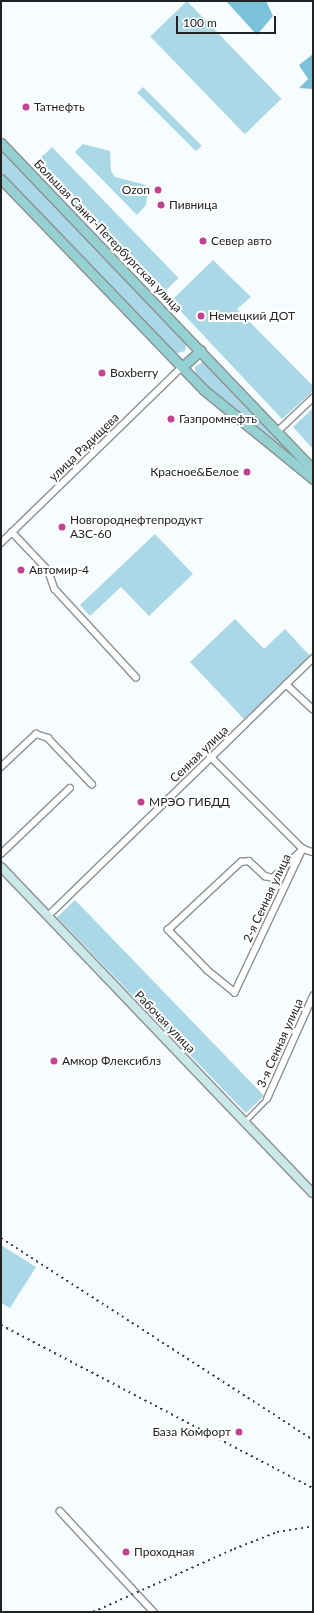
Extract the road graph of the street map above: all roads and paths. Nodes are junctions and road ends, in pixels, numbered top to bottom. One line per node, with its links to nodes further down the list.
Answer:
1 (1, 143): 3 (main road, Большая Санкт-Петербургская улица)
2 (1, 179): 4 (main road)
3 (201, 350): 4 (main road); 6 (main road, Большая Санкт-Петербургская улица)
4 (182, 367): 8 (main road); 9 (street, улица Радищева)
5 (313, 398): 6 (street)
6 (278, 431): 7 (main road, Большая Санкт-Петербургская улица)
7 (313, 468)
8 (313, 479)
9 (12, 532): 10 (street, улица Радищева); 12 (street)
10 (1, 543)
11 (313, 658): 13 (street, Сенная улица)
12 (136, 677)
13 (286, 684): 14 (street); 15 (street, Сенная улица)
14 (313, 710)
15 (211, 757): 19 (street); 23 (street, Сенная улица)
16 (1, 767): 17 (street)
17 (92, 784)
18 (70, 788): 21 (street)
19 (303, 849): 19 (street, 2-я Сенная улица); 20 (street)
20 (313, 852)
21 (1, 854)
22 (1, 867): 23 (main road, Рабочая улица)
23 (48, 916): 26 (main road, Рабочая улица)
24 (313, 996): 25 (street, 3-я Сенная улица)
25 (267, 1099): 26 (street)
26 (245, 1122): 27 (main road, Рабочая улица)
27 (313, 1192)
28 (60, 1511): 29 (street)
29 (154, 1612)

